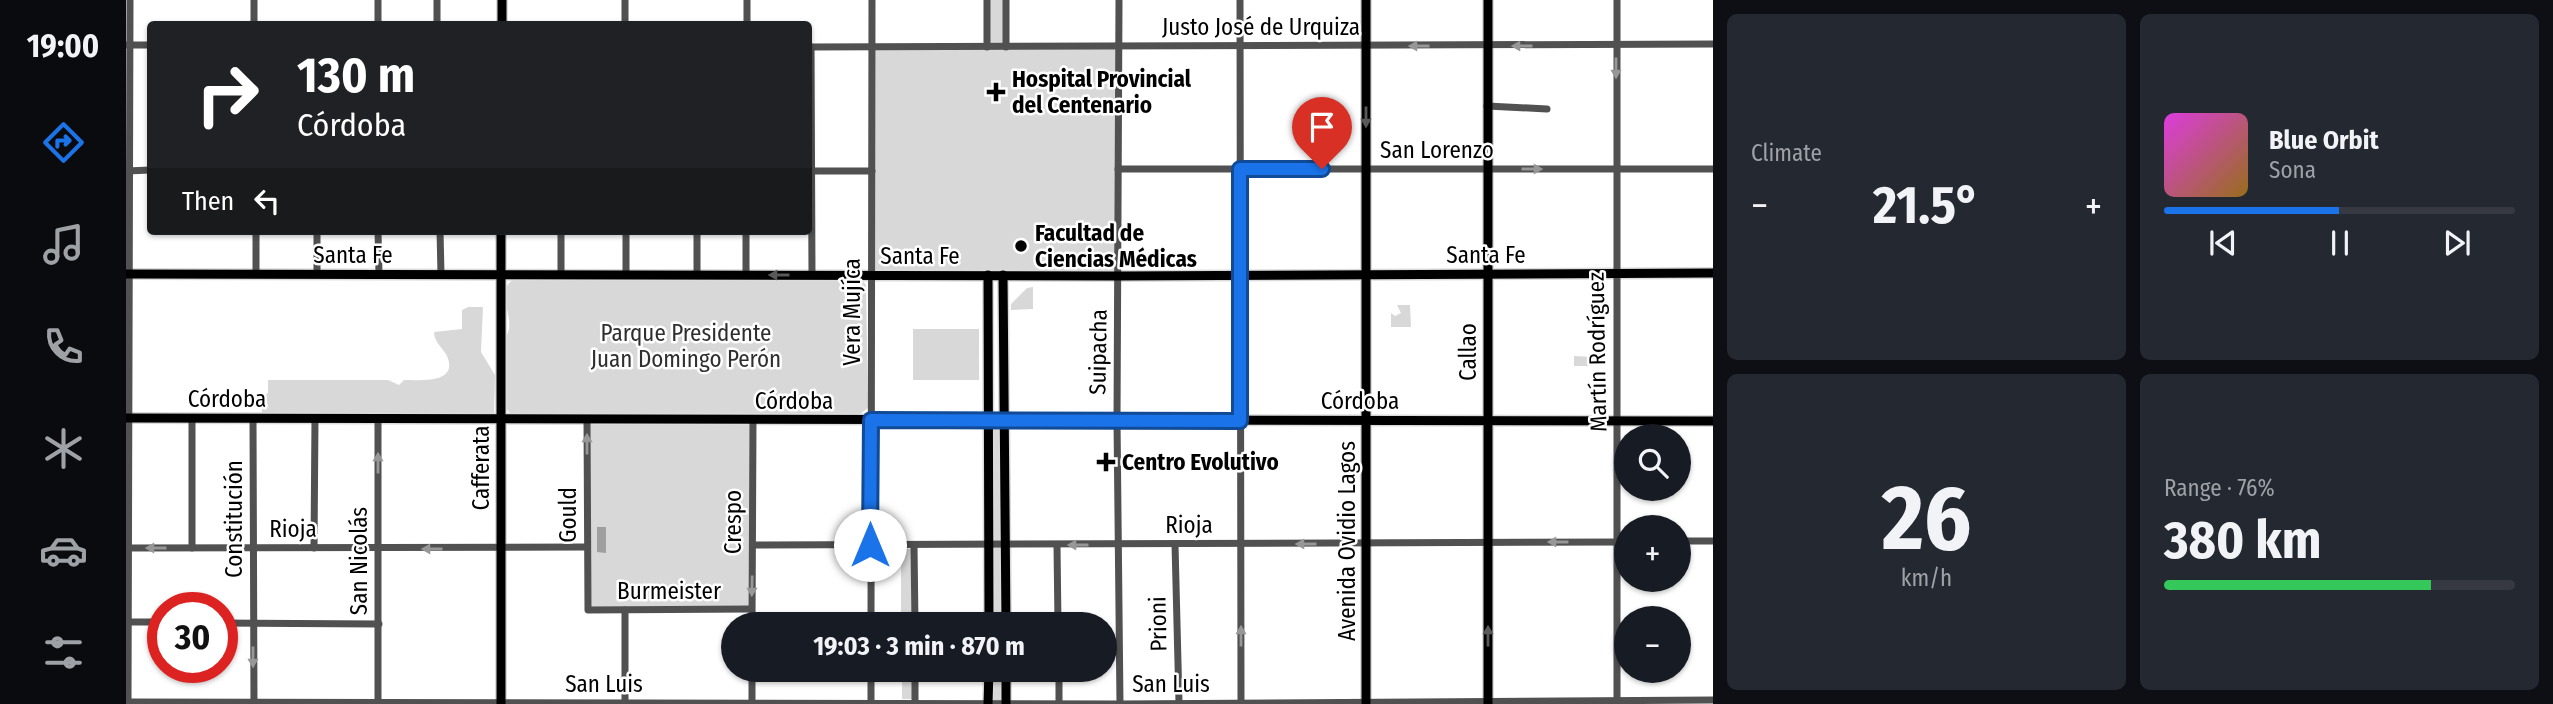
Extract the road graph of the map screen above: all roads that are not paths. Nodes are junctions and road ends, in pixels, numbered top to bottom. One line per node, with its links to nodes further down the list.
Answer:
1 (130, 0): 23 (street)
2 (254, 0): 16 (street)
3 (378, 0): 17 (street)
4 (437, 0): 18 (street)
5 (502, 0): 19 (main road)
6 (625, 0): 20 (street)
7 (747, 0): 21 (street)
8 (872, 0): 31 (street, Vera Mujíca)
9 (987, 0): 32 (street)
10 (1006, 0): 33 (street)
11 (1119, 0): 26 (street, Suipacha)
12 (1240, 0): 27 (street)
13 (1366, 0): 28 (main road, Avenida Ovidio Lagos)
14 (1488, 0): 29 (main road, Callao)
15 (1616, 0): 24 (street, Martín Rodríguez)
16 (254, 21)
17 (377, 21)
18 (437, 21)
19 (502, 21)
20 (625, 21)
21 (747, 21)
22 (1713, 44): 24 (street, Justo José de Urquiza)
23 (128, 45): 25 (street); 42 (street)
24 (1616, 45): 29 (street, Justo José de Urquiza, one-way to 29); 40 (street, Martín Rodríguez, one-way to 40)
25 (147, 46)
26 (1119, 46): 27 (street, Justo José de Urquiza); 33 (street, Justo José de Urquiza); 36 (street, Suipacha)
27 (1240, 46): 28 (street, Justo José de Urquiza); 37 (street)
28 (1366, 46): 29 (street, Justo José de Urquiza, one-way to 28); 38 (main road, Avenida Ovidio Lagos, one-way to 38)
29 (1488, 46): 34 (main road, Callao)
30 (812, 47): 31 (street, Justo José de Urquiza)
31 (872, 47): 32 (street, Justo José de Urquiza); 45 (street, Vera Mujíca)
32 (987, 47): 33 (street, Justo José de Urquiza)
33 (1006, 47)
34 (1487, 106): 35 (street); 39 (main road, Callao)
35 (1547, 109)
36 (1118, 169): 37 (street, San Lorenzo); 75 (street, Suipacha)
37 (1240, 169): 38 (street, San Lorenzo); 74 (street)
38 (1366, 169): 39 (street, San Lorenzo); 66 (main road, Avenida Ovidio Lagos)
39 (1487, 169): 40 (street, San Lorenzo, one-way to 40); 67 (main road, Callao)
40 (1616, 169): 41 (street, San Lorenzo); 68 (street, Martín Rodríguez)
41 (1713, 169)
42 (128, 170): 43 (street); 57 (street)
43 (147, 170)
44 (812, 171): 45 (street)
45 (872, 171): 71 (street, Vera Mujíca)
46 (256, 235): 58 (street)
47 (317, 235): 59 (street)
48 (379, 235): 60 (street)
49 (440, 235): 61 (street)
50 (501, 235): 62 (main road, Cafferata)
51 (561, 235): 63 (street)
52 (626, 235): 64 (street)
53 (697, 235): 65 (street)
54 (746, 235): 69 (street)
55 (811, 235): 70 (street)
56 (1713, 273): 68 (main road, Santa Fe)
57 (128, 274): 58 (main road, Santa Fe); 76 (street)
58 (256, 274): 59 (main road, Santa Fe)
59 (317, 274): 60 (main road, Santa Fe)
60 (379, 274): 61 (main road, Santa Fe)
61 (440, 274): 62 (main road, Santa Fe)
62 (501, 274): 63 (main road, Santa Fe); 81 (main road, Cafferata)
63 (561, 274): 64 (main road, Santa Fe)
64 (626, 274): 65 (main road, Santa Fe)
65 (697, 274): 69 (main road, Santa Fe)
66 (1366, 274): 67 (main road, Santa Fe); 74 (main road, Santa Fe); 89 (main road, Avenida Ovidio Lagos)
67 (1488, 274): 68 (main road, Santa Fe); 90 (main road, Callao)
68 (1615, 274): 91 (street, Martín Rodríguez)
69 (746, 275): 70 (main road, Santa Fe, one-way to 69)
70 (811, 275): 71 (main road, Santa Fe)
71 (871, 275): 72 (main road, Santa Fe); 84 (street, Vera Mujíca)
72 (988, 275): 73 (main road, Santa Fe); 85 (main road)
73 (1003, 275): 75 (main road, Santa Fe); 86 (main road)
74 (1240, 275): 75 (main road, Santa Fe); 88 (street)
75 (1118, 276): 87 (street, Suipacha)
76 (127, 418): 77 (main road, Córdoba); 93 (street)
77 (192, 418): 78 (main road, Córdoba); 111 (street)
78 (253, 418): 79 (main road, Córdoba); 112 (street, Constitución)
79 (315, 418): 80 (main road, Córdoba); 113 (street)
80 (378, 419): 81 (main road, Córdoba); 114 (street, San Nicolás, one-way to 80)
81 (500, 419): 82 (main road, Córdoba); 115 (main road, Cafferata)
82 (587, 419): 83 (main road, Córdoba); 109 (street, Gould, one-way to 82)
83 (752, 420): 84 (main road, Córdoba); 102 (street, Crespo)
84 (871, 420): 85 (main road, Córdoba); 103 (street, Vera Mujíca)
85 (989, 420): 86 (main road, Córdoba); 108 (main road)
86 (1004, 420): 87 (main road, Córdoba); 105 (main road)
87 (1117, 420): 88 (main road, Córdoba); 107 (street, Suipacha)
88 (1240, 421): 89 (main road, Córdoba); 101 (street)
89 (1366, 421): 90 (main road, Córdoba); 99 (main road, Avenida Ovidio Lagos)
90 (1487, 421): 91 (main road, Córdoba); 97 (main road, Callao)
91 (1617, 421): 92 (main road, Córdoba); 94 (street, Martín Rodríguez)
92 (1713, 421)
93 (127, 488): 110 (street)
94 (1617, 515)
95 (1691, 541): 96 (street)
96 (1713, 541)
97 (1488, 542): 98 (street, Rioja, one-way to 97); 99 (street, Rioja); 147 (main road, Callao, one-way to 97)
98 (1614, 542)
99 (1366, 543): 101 (street, Rioja, one-way to 101); 146 (main road, Avenida Ovidio Lagos)
100 (1175, 544): 101 (street, Rioja); 107 (street, Rioja); 153 (street, Prioni)
101 (1241, 544): 154 (street, one-way to 101)
102 (753, 545): 103 (street, Rioja); 117 (street, Crespo, one-way to 117)
103 (870, 545): 104 (street, Rioja); 121 (street, Vera Mujíca)
104 (914, 545): 108 (street, Rioja); 122 (street)
105 (1007, 545): 106 (street, Rioja); 108 (street, Rioja); 124 (main road)
106 (1057, 545): 107 (street, Rioja, one-way to 106); 125 (street)
107 (1118, 545): 152 (street, Suipacha)
108 (990, 546): 123 (main road)
109 (587, 547): 115 (street, Rioja); 118 (street, Gould)
110 (127, 548): 111 (street, Rioja, one-way to 110); 126 (street)
111 (192, 548): 112 (street, Rioja)
112 (253, 548): 113 (street, Rioja); 129 (street, Constitución)
113 (314, 548): 114 (street, Rioja)
114 (379, 548): 115 (street, Rioja, one-way to 114); 130 (street, San Nicolás)
115 (500, 549): 148 (main road, Cafferata)
116 (1617, 592): 138 (street, Martín Rodríguez)
117 (751, 609): 119 (street, Burmeister); 120 (street, Crespo)
118 (588, 610): 119 (street, Burmeister)
119 (625, 610): 149 (street)
120 (751, 612)
121 (871, 612)
122 (915, 612)
123 (989, 612)
124 (1006, 612)
125 (1058, 612)
126 (128, 622): 127 (street); 139 (street)
127 (147, 622)
128 (238, 623): 129 (street)
129 (253, 623): 130 (street); 140 (street, Constitución, one-way to 140)
130 (379, 624): 141 (street, San Nicolás)
131 (752, 682): 150 (street)
132 (871, 682): 151 (street)
133 (915, 682): 142 (street)
134 (989, 682): 143 (main road)
135 (1006, 682): 144 (main road)
136 (1059, 682): 145 (street)
137 (1713, 700): 138 (street, San Luis)
138 (1617, 702): 147 (street, San Luis)
139 (127, 703): 140 (street, San Luis)
140 (254, 703): 141 (street, San Luis)
141 (378, 703): 148 (street, San Luis)
142 (915, 703): 143 (street, San Luis); 151 (street, San Luis)
143 (988, 703): 144 (street, San Luis)
144 (1006, 703): 145 (street, San Luis)
145 (1059, 703): 152 (street, San Luis)
146 (1366, 703): 147 (street, San Luis); 154 (street, San Luis)
147 (1488, 703)
148 (501, 704): 149 (street, San Luis)
149 (625, 704): 150 (street, San Luis)
150 (752, 704): 151 (street, San Luis)
151 (871, 704)
152 (1120, 704): 153 (street, San Luis)
153 (1179, 704): 154 (street, San Luis)
154 (1241, 704)

